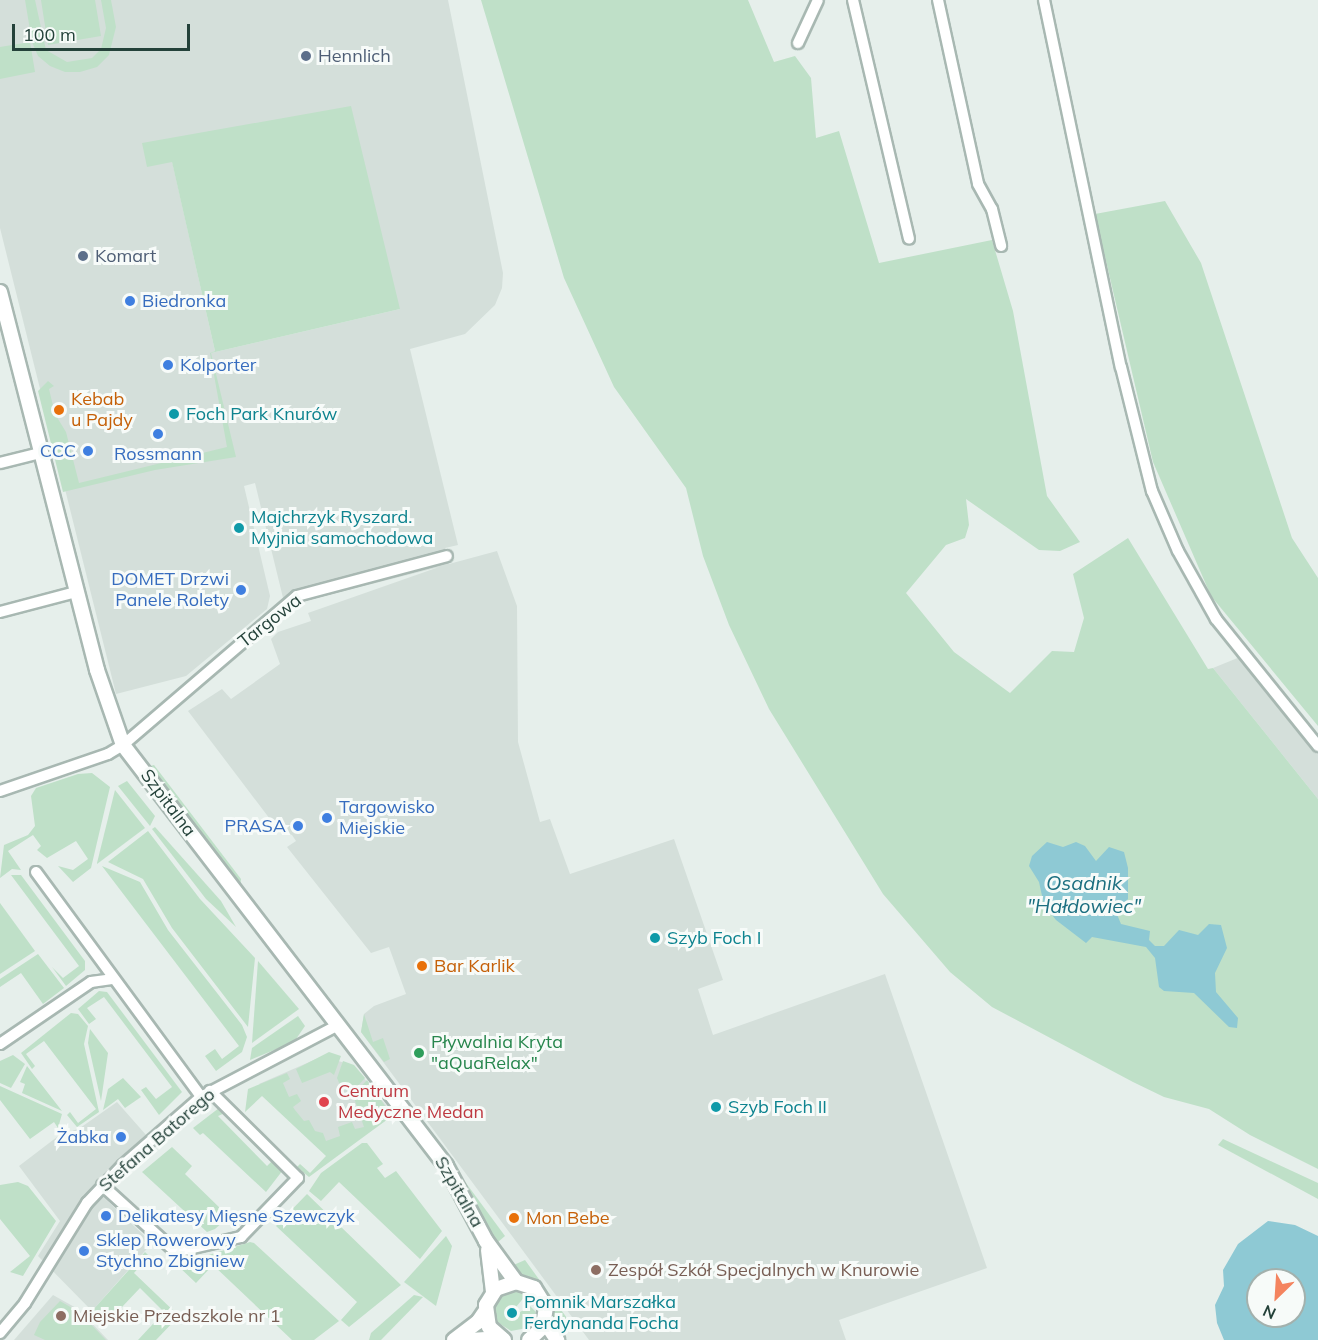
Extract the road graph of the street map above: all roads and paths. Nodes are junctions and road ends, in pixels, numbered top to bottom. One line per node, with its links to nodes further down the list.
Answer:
1 (818, 0): 5 (street)
2 (853, 0): 6 (street)
3 (938, 0): 7 (street)
4 (1044, 0): 16 (street)
5 (798, 43)
6 (909, 239)
7 (1001, 246)
8 (0, 292): 9 (street, Szpitalna)
9 (2, 311): 10 (street, Szpitalna)
10 (40, 453): 11 (street); 13 (street, Szpitalna)
11 (0, 463)
12 (447, 556): 15 (street, Targowa)
13 (76, 592): 14 (street); 15 (street, Szpitalna)
14 (0, 612)
15 (123, 745): 17 (street, Targowa); 20 (street, Szpitalna)
16 (1318, 746)
17 (0, 790)
18 (36, 872): 19 (street)
19 (112, 979): 21 (street); 22 (street)
20 (338, 1025): 22 (street, Stefana Batorego); 24 (street, Szpitalna)
21 (0, 1044)
22 (205, 1094): 23 (street, Stefana Batorego); 23 (street)
23 (102, 1185): 29 (street, Stefana Batorego)
24 (486, 1241): 25 (street, Szpitalna); 26 (street, Szpitalna)
25 (516, 1282): 26 (street); 28 (street)
26 (493, 1292): 27 (street)
27 (486, 1310): 30 (street); 31 (street)
28 (545, 1322): 33 (street); 34 (street)
29 (0, 1334)
30 (502, 1339): 32 (street)
31 (454, 1340)
32 (471, 1340)
33 (529, 1340)
34 (557, 1340)

